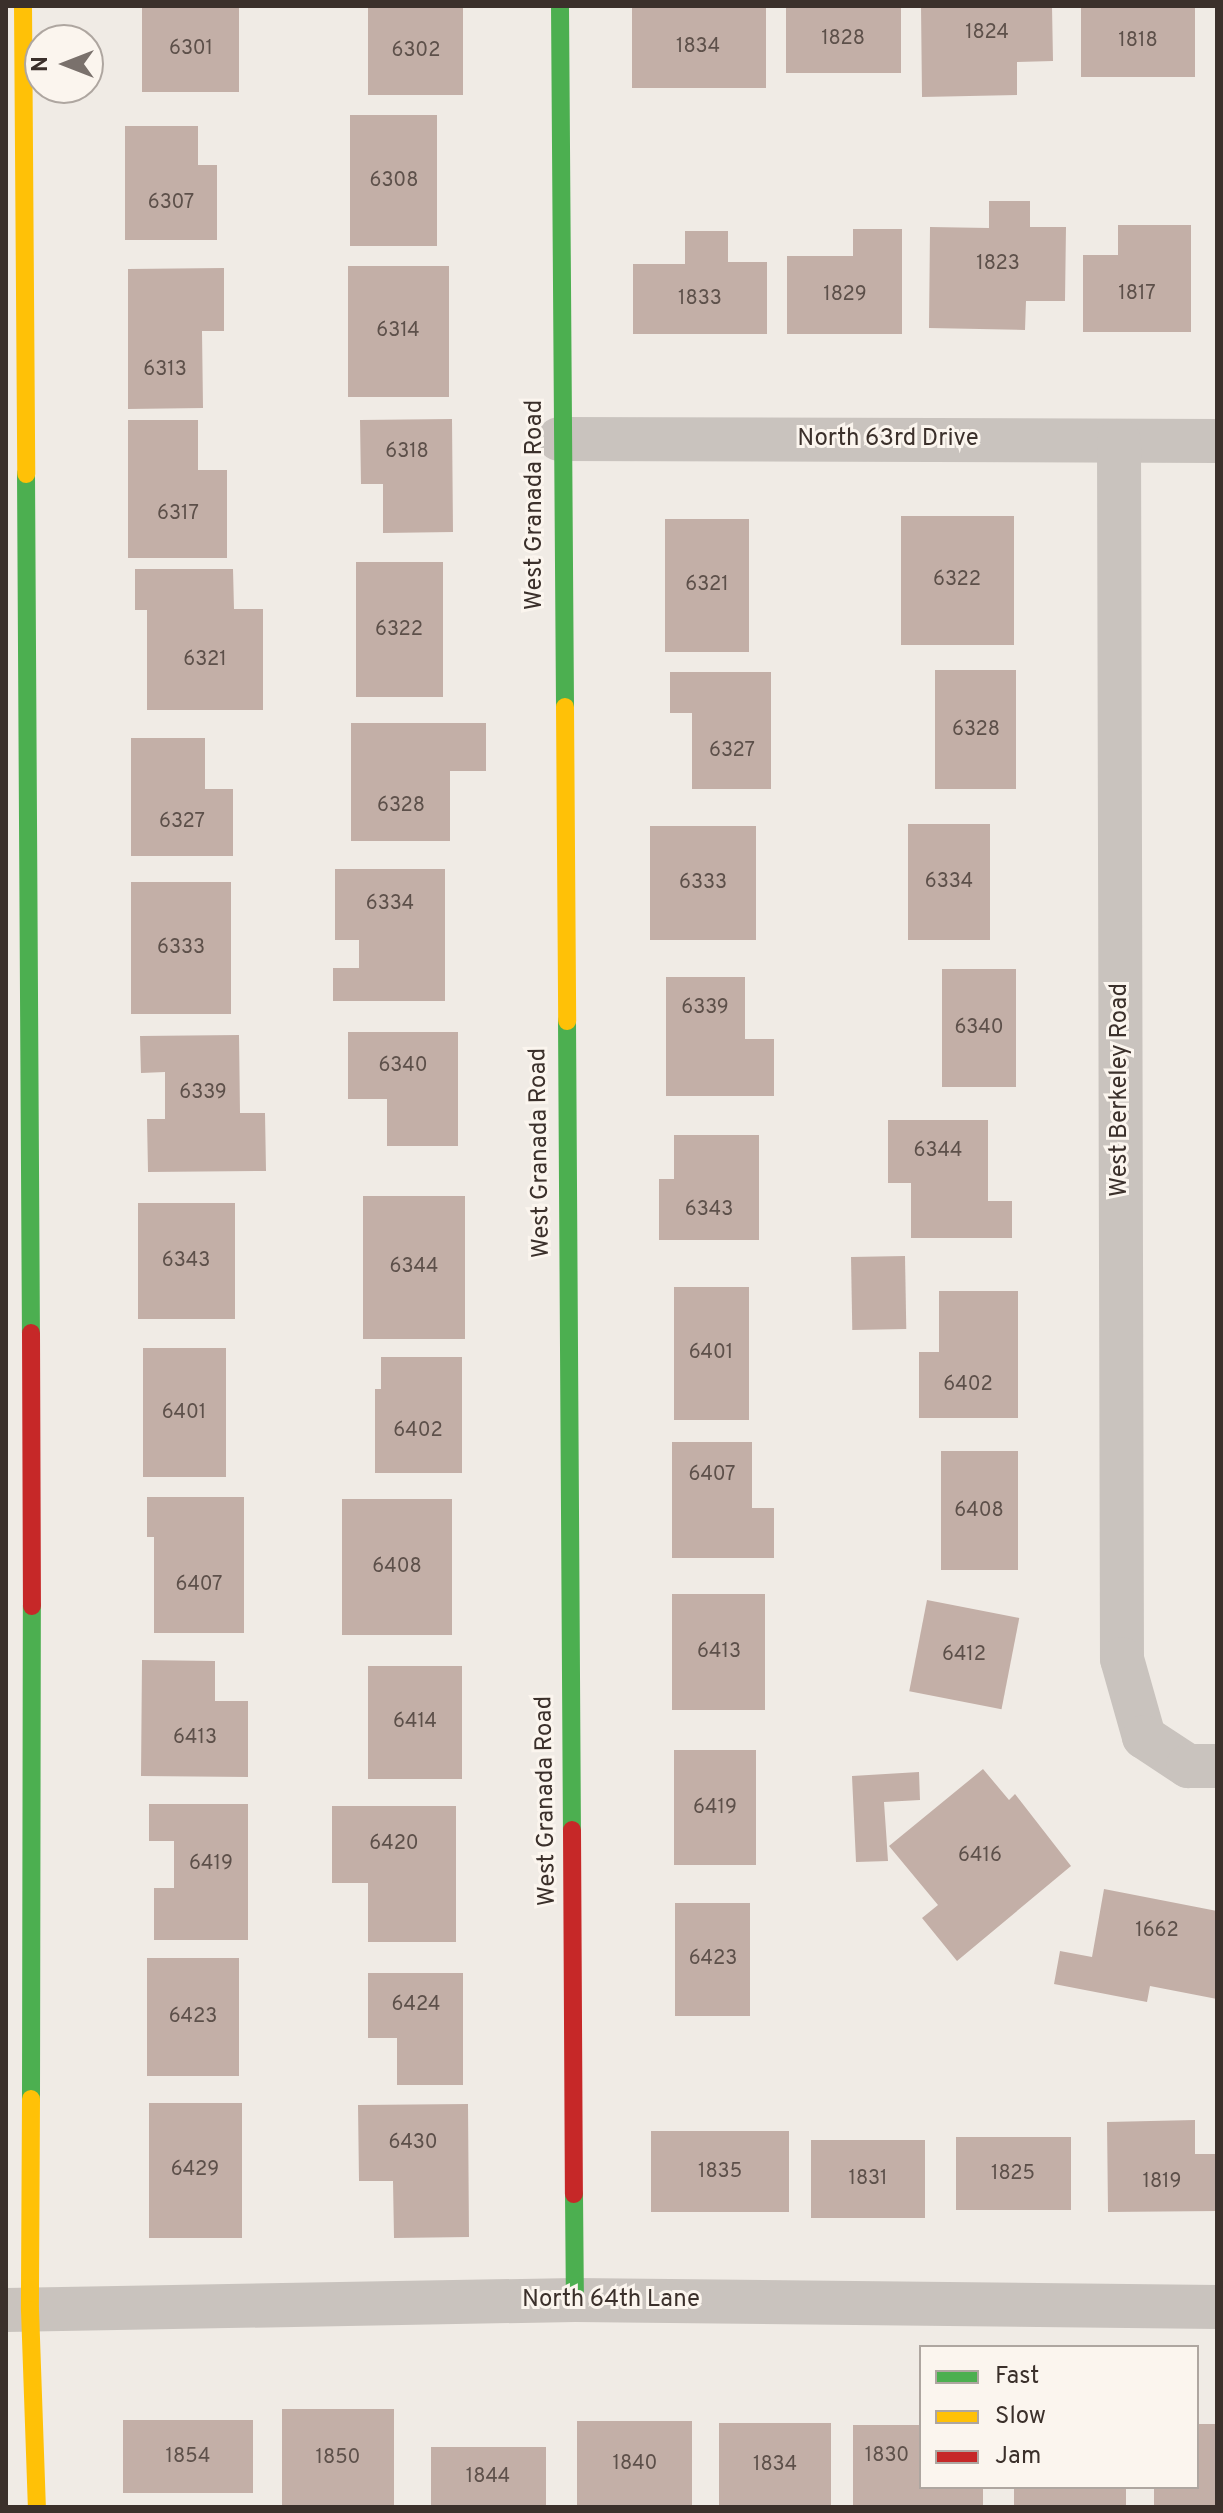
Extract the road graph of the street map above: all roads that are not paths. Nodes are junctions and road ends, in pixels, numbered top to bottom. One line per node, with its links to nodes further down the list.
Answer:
1 (23, 6): 7 (street)
2 (560, 6): 3 (street, West Granada Road)
3 (559, 439): 4 (street, North 63rd Drive); 8 (street, West Granada Road)
4 (1119, 441): 5 (street, North 63rd Drive); 6 (street, West Berkeley Road)
5 (1217, 441)
6 (1217, 1766)
7 (20, 1770): 10 (street)
8 (575, 2300): 9 (street, North 64th Lane); 10 (street, North 64th Lane)
9 (1217, 2307)
10 (18, 2310): 11 (street)
11 (37, 2507)

